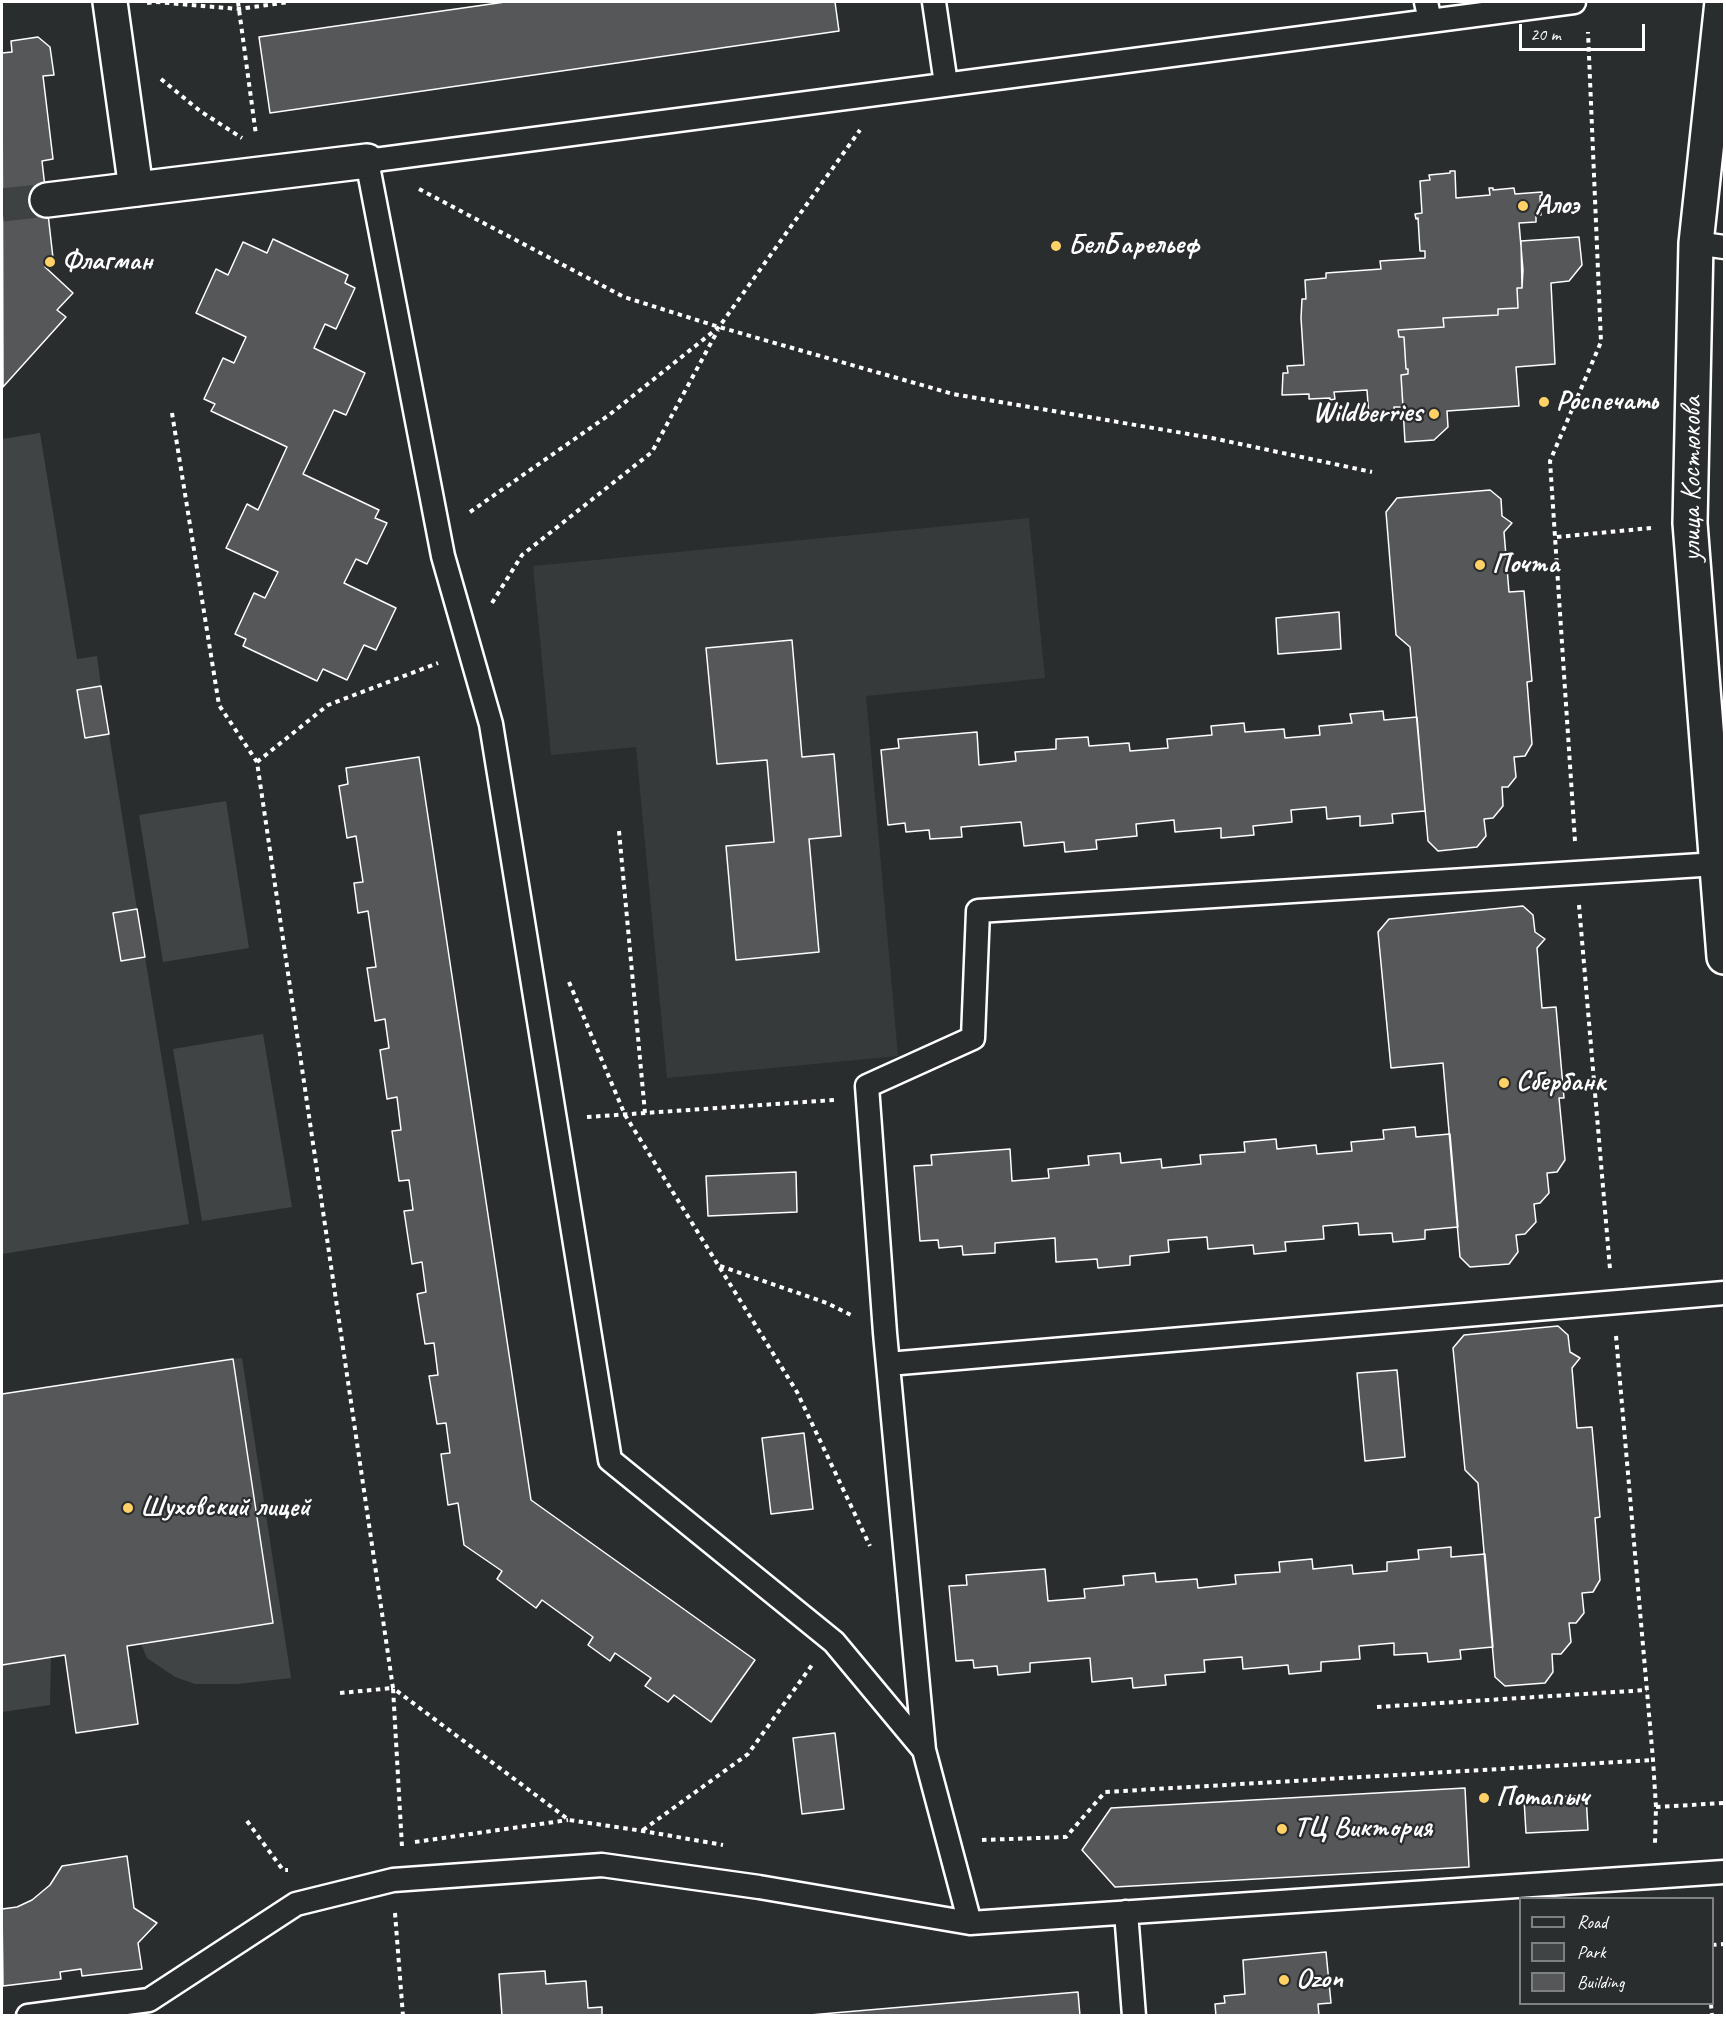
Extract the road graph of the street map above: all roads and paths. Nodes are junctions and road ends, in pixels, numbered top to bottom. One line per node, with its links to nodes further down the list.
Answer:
1 (110, 2): 11 (main road)
2 (156, 2): 8 (path)
3 (238, 2): 8 (path)
4 (289, 2): 8 (path)
5 (934, 2): 12 (lane)
6 (1574, 2): 9 (lane)
7 (1722, 2): 20 (main road, улица Костюкова)
8 (239, 9): 14 (path)
9 (1428, 11): 12 (lane)
10 (1588, 25): 25 (path)
11 (116, 41): 15 (path); 18 (main road)
12 (946, 84): 13 (lane)
13 (887, 93): 16 (lane); 21 (path)
14 (256, 137)
15 (248, 141)
16 (367, 161): 18 (main road); 26 (lane)
17 (418, 188): 21 (path)
18 (136, 189): 19 (main road)
19 (47, 200)
20 (1710, 245): 30 (main road, улица Костюкова)
21 (719, 327): 23 (path); 26 (path); 27 (path)
22 (172, 413): 28 (path)
23 (1372, 472)
24 (1655, 527): 25 (path)
25 (1557, 537): 31 (path)
26 (443, 556): 27 (lane)
27 (468, 642): 28 (path); 37 (lane)
28 (256, 762): 45 (path)
29 (619, 831): 35 (path)
30 (1717, 864): 31 (lane); 32 (main road, улица Костюкова)
31 (1576, 874): 34 (lane); 40 (path)
32 (1725, 957)
33 (565, 972): 36 (path)
34 (868, 1097): 35 (path); 41 (lane)
35 (645, 1113): 36 (path)
36 (625, 1115): 37 (path); 38 (path)
37 (555, 1119): 44 (lane)
38 (720, 1266): 41 (path); 43 (path)
39 (1725, 1293): 40 (lane)
40 (1613, 1304): 42 (lane); 46 (path)
41 (885, 1333): 42 (lane)
42 (888, 1364): 49 (lane)
43 (873, 1552)
44 (834, 1642): 49 (lane); 53 (path)
45 (393, 1688): 47 (path); 53 (path)
46 (1647, 1690): 48 (path); 50 (path)
47 (340, 1693)
48 (1377, 1707)
49 (924, 1749): 54 (lane)
50 (1653, 1760): 52 (path); 54 (path)
51 (1725, 1803): 52 (path)
52 (1656, 1808): 57 (path)
53 (643, 1830): 55 (path)
54 (947, 1842): 59 (lane)
55 (731, 1847)
56 (1725, 1872): 57 (lane)
57 (1655, 1876): 58 (lane)
58 (1126, 1912): 59 (lane); 61 (lane)
59 (970, 1923): 60 (lane)
60 (28, 2016)
61 (1134, 2016)

